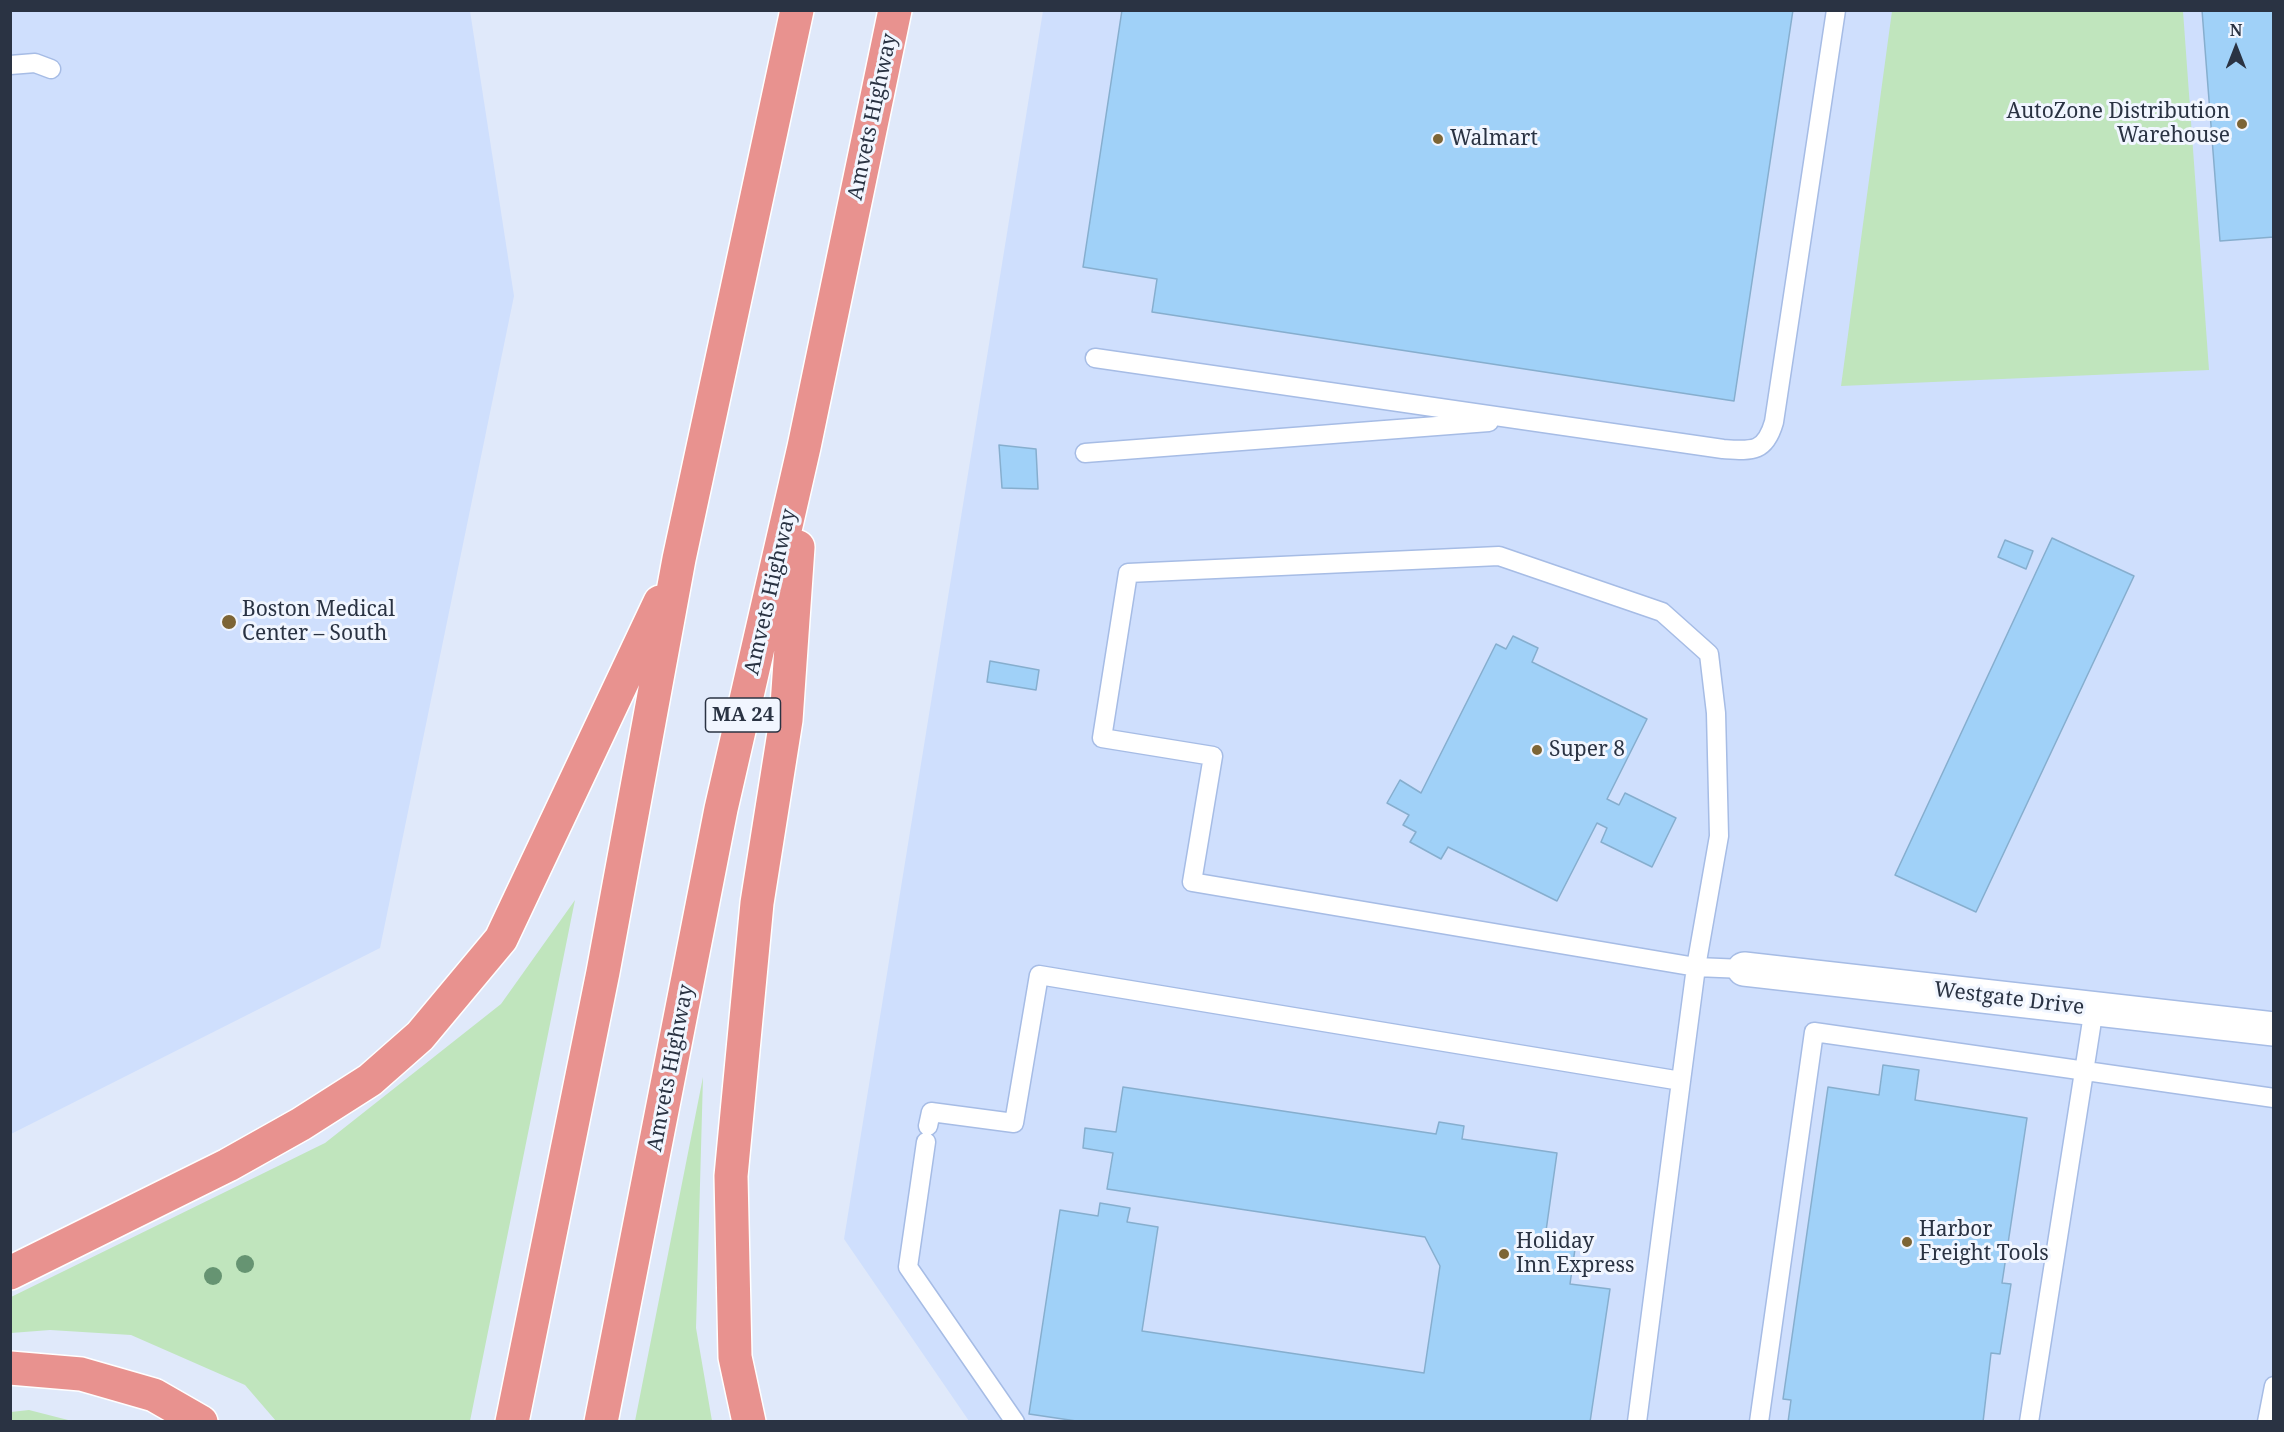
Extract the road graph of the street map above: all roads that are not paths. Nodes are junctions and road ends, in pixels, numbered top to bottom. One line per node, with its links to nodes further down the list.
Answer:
1 (797, 10): 10 (highway)
2 (895, 10): 8 (highway, Amvets Highway / MA 24)
3 (1836, 10): 7 (lane)
4 (10, 65): 5 (lane)
5 (51, 69)
6 (1095, 358): 7 (lane)
7 (1524, 420): 9 (lane)
8 (804, 447): 23 (highway, Amvets Highway / MA 24); 24 (highway)
9 (1085, 453)
10 (680, 559): 18 (highway); 22 (highway)
11 (1696, 968): 11 (lane); 12 (lane); 16 (lane)
12 (1744, 969): 13 (street, Westgate Drive)
13 (2094, 1008): 14 (street, Westgate Drive); 15 (lane)
14 (2274, 1029)
15 (2084, 1071): 17 (lane); 27 (lane); 28 (lane)
16 (1681, 1081): 25 (lane); 26 (lane)
17 (2274, 1098)
18 (10, 1273)
19 (10, 1368): 21 (highway)
20 (2274, 1386): 29 (lane)
21 (201, 1422)
22 (512, 1422)
23 (601, 1422)
24 (749, 1422)
25 (1015, 1422)
26 (1637, 1422)
27 (1759, 1422)
28 (2029, 1422)
29 (2267, 1422)

